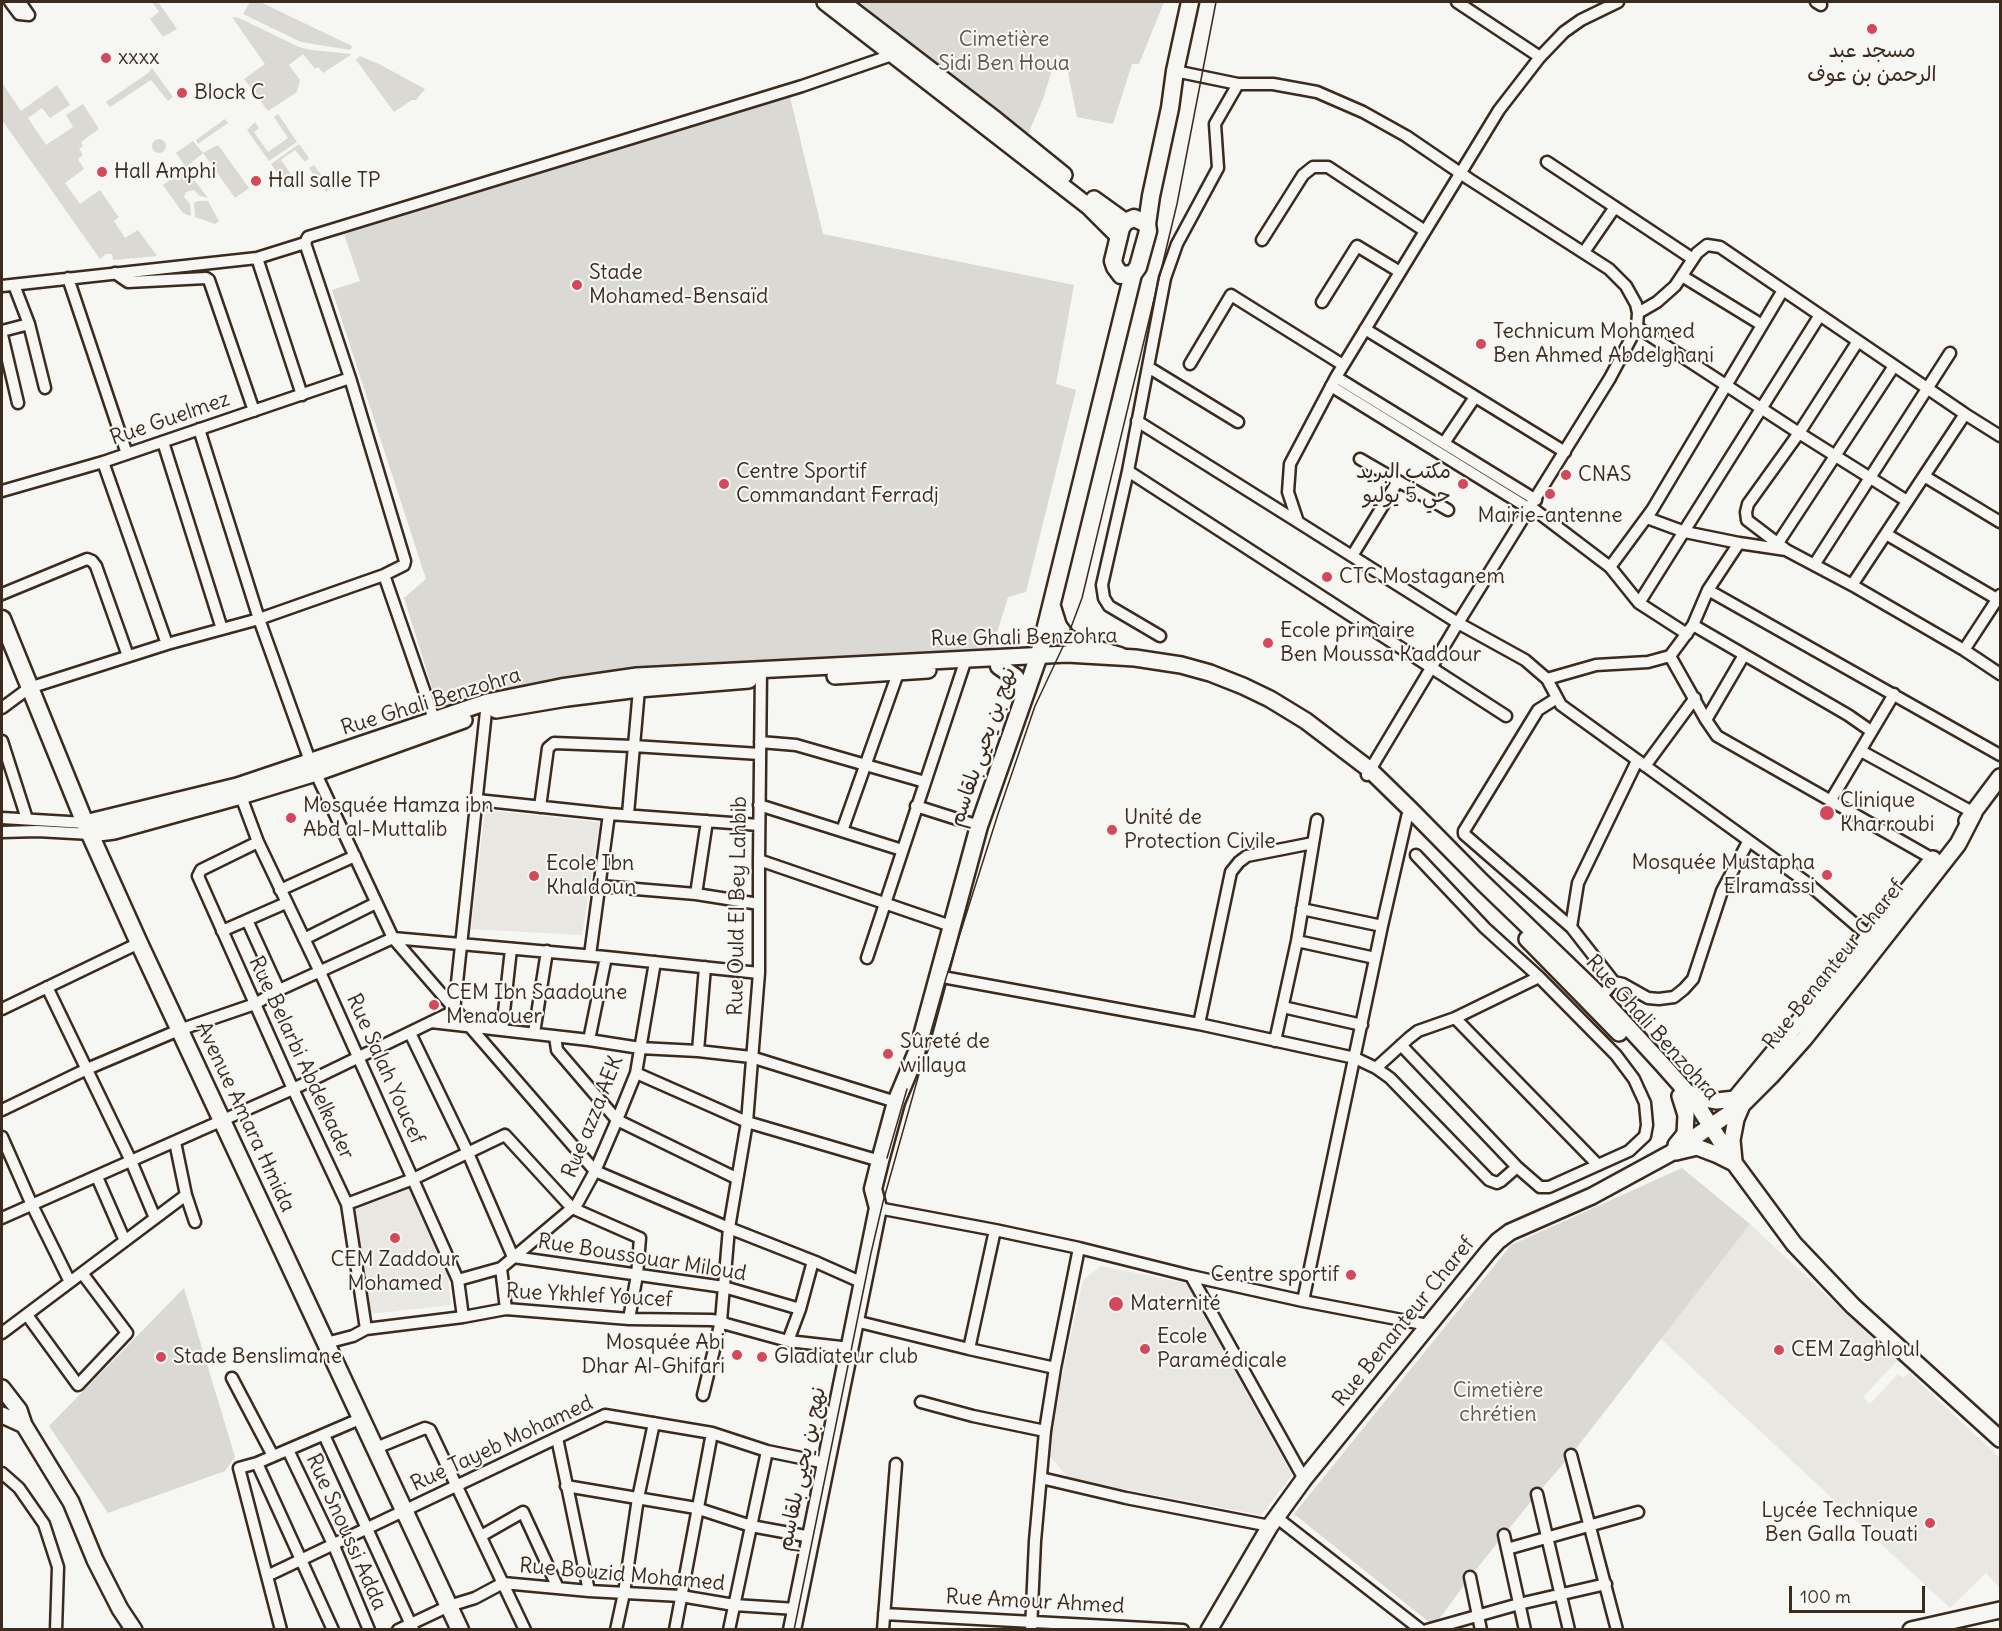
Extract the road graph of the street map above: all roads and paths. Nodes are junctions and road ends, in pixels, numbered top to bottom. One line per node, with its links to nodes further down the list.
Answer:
1 (10, 2): 2 (street)
2 (20, 2)
3 (825, 2): 8 (main road)
4 (842, 2): 8 (main road)
5 (1190, 2): 10 (main road)
6 (1457, 2): 9 (street)
7 (1618, 2): 9 (street)
8 (897, 51): 15 (main road); 18 (street)
9 (1540, 57): 13 (street)
10 (1175, 72): 11 (street); 15 (main road)
11 (1238, 84): 13 (street); 43 (street)
12 (1547, 162): 14 (street)
13 (1460, 173): 16 (street); 19 (street)
14 (1614, 207): 19 (street); 21 (street)
15 (1131, 225): 24 (main road, نهج بن يحيى بلقاسم); 24 (main road)
16 (1425, 231): 17 (street); 22 (street)
17 (1262, 240)
18 (305, 243): 20 (street); 44 (street)
19 (1584, 252): 31 (street)
20 (257, 258): 23 (street); 49 (street)
21 (1693, 258): 25 (street); 29 (street)
22 (1400, 272): 30 (street); 36 (street)
23 (116, 273): 26 (street); 53 (street)
24 (1125, 273): 91 (main road, نهج بن يحيى بلقاسم)
25 (1682, 276): 31 (street); 34 (street)
26 (68, 278): 27 (street); 63 (street)
27 (14, 285): 28 (street); 33 (street)
28 (2, 286)
29 (1784, 290): 32 (street); 34 (street)
30 (1322, 302)
31 (1638, 313): 35 (street)
32 (1820, 315): 38 (street); 52 (street)
33 (29, 324): 37 (street); 47 (street)
34 (1762, 325): 46 (street)
35 (1637, 327): 46 (street); 62 (street)
36 (1365, 329): 41 (street); 50 (street)
37 (2, 333): 51 (street)
38 (1858, 341): 42 (street); 58 (street)
39 (1950, 353): 48 (street)
40 (1190, 364): 41 (street)
41 (1343, 365): 45 (street)
42 (1894, 366): 48 (street); 64 (street)
43 (1148, 367): 55 (street); 56 (street)
44 (350, 378): 49 (street, Rue Guelmez); 85 (street)
45 (1333, 382): 61 (street); 73 (street); 76 (street)
46 (1725, 386): 52 (street); 75 (street)
47 (45, 388)
48 (1927, 388): 54 (street); 69 (street)
49 (302, 395): 53 (street, Rue Guelmez)
50 (1475, 397): 61 (street); 62 (street)
51 (18, 403)
52 (1762, 409): 58 (street); 78 (street)
53 (254, 411): 57 (street, Rue Guelmez)
54 (1965, 414): 59 (street); 68 (street)
55 (1137, 421): 67 (street); 76 (street)
56 (1238, 422)
57 (199, 429): 60 (street, Rue Guelmez); 93 (street)
58 (1798, 433): 64 (street); 81 (street)
59 (2001, 436)
60 (163, 442): 63 (street, Rue Guelmez); 95 (street)
61 (1444, 443): 73 (street)
62 (1565, 452): 73 (street)
63 (126, 454): 66 (street, Rue Guelmez)
64 (1834, 456): 69 (street); 81 (street)
65 (1360, 459): 70 (street)
66 (103, 462): 71 (street, Rue Guelmez); 98 (street)
67 (1128, 471): 97 (street); 108 (street)
68 (1924, 476): 72 (street); 77 (street)
69 (1869, 477): 72 (street); 83 (street)
70 (1398, 481): 74 (street); 82 (street)
71 (2, 491)
72 (1907, 501): 79 (street)
73 (1532, 505): 84 (street); 94 (street)
74 (1448, 510)
75 (1647, 518): 78 (street); 84 (street)
76 (1298, 522): 82 (street)
77 (2001, 522)
78 (1685, 532): 80 (street); 90 (street)
79 (1886, 534): 86 (street); 89 (street)
80 (1739, 543): 81 (street); 87 (street)
81 (1782, 547): 83 (street)
82 (1352, 556): 94 (street)
83 (1814, 565): 86 (street)
84 (1610, 567): 90 (street)
85 (384, 575): 93 (street); 122 (street)
86 (1852, 585): 100 (street)
87 (1708, 590): 96 (street); 115 (street)
88 (2, 594): 102 (street)
89 (1999, 597): 100 (street)
90 (1639, 603): 96 (street)
91 (1052, 607): 103 (main road); 105 (main road, نهج بن يحيى بلقاسم)
92 (2, 619): 99 (main road, Avenue Amara Hmida)
93 (259, 619): 95 (street); 133 (street)
94 (1458, 623): 108 (street); 112 (street)
95 (222, 629): 98 (street)
96 (1690, 630): 101 (street); 104 (street)
97 (1160, 636)
98 (167, 644): 102 (street)
99 (7, 648): 113 (main road, Avenue Amara Hmida)
100 (1964, 650): 111 (street)
101 (1744, 655): 123 (street); 124 (street)
102 (128, 656): 113 (street)
103 (1120, 656): 105 (main road, Rue Ghali Benzohra); 134 (main road, Rue Ghali Benzohra)
104 (1670, 656): 112 (street); 118 (street)
105 (1037, 660): 106 (main road, Rue Ghali Benzohra); 107 (main road, Rue Ghali Benzohra); 116 (main road, نهج بن يحيى بلقاسم); 134 (main road, Rue Ghali Benzohra)
106 (964, 663): 107 (main road, Rue Ghali Benzohra); 109 (main road, Rue Ghali Benzohra); 110 (main road, Rue Ghali Benzohra); 136 (street)
107 (999, 666): 116 (main road)
108 (1431, 669): 121 (street); 134 (street)
109 (898, 673): 110 (main road, Rue Ghali Benzohra); 132 (street)
110 (761, 674): 114 (main road, Rue Ghali Benzohra); 119 (main road, Rue Ghali Benzohra); 126 (street, Rue Ould El Bey Lahbib)
111 (2001, 674)
112 (1547, 679): 117 (street)
113 (29, 688): 120 (street); 153 (main road, Avenue Amara Hmida)
114 (639, 689): 119 (main road, Rue Ghali Benzohra); 127 (street)
115 (1894, 694): 124 (street); 128 (street)
116 (1025, 695): 152 (main road, نهج بن يحيى بلقاسم)
117 (1557, 698): 131 (street); 175 (street)
118 (1695, 698): 123 (street); 131 (street)
119 (487, 707): 122 (main road, Rue Ghali Benzohra); 133 (main road, Rue Ghali Benzohra); 138 (street)
120 (2, 708)
121 (1506, 716)
122 (434, 720): 133 (main road, Rue Ghali Benzohra)
123 (1706, 720): 139 (street)
124 (1871, 731): 129 (street)
125 (2, 741): 148 (street)
126 (760, 742): 130 (street, Rue Ould El Bey Lahbib); 132 (street)
127 (633, 746): 130 (street); 142 (street); 146 (street)
128 (1998, 750)
129 (1861, 751): 139 (street); 144 (street)
130 (760, 754): 140 (street, Rue Ould El Bey Lahbib)
131 (1641, 763): 157 (street); 175 (street)
132 (865, 766): 136 (street); 154 (street)
133 (313, 767): 137 (main road, Rue Ghali Benzohra); 161 (street)
134 (1368, 772): 143 (main road, Rue Ghali Benzohra)
135 (2001, 777): 144 (main road, Rue Benanteur Charef)
136 (925, 782): 141 (street)
137 (239, 791): 153 (main road, Rue Ghali Benzohra); 156 (street, Rue Salah Youcef)
138 (477, 800): 142 (street); 182 (street)
139 (1831, 800): 162 (street)
140 (759, 805): 151 (street, Rue Ould El Bey Lahbib); 154 (street)
141 (916, 806): 152 (street); 159 (street)
142 (540, 807): 145 (street)
143 (1408, 813): 174 (street); 198 (main road, Rue Ghali Benzohra); 225 (main road, Rue Ghali Benzohra)
144 (1974, 813): 162 (main road, Rue Benanteur Charef); 227 (main road, Rue Benanteur Charef)
145 (609, 814): 146 (street); 164 (street)
146 (628, 814): 150 (street)
147 (2, 818): 148 (street, Rue Ghali Benzohra)
148 (27, 819): 153 (street, Rue Ghali Benzohra)
149 (1317, 820): 158 (street)
150 (706, 821): 151 (street); 166 (street)
151 (759, 825): 163 (street, Rue Ould El Bey Lahbib)
152 (979, 826): 173 (main road, نهج بن يحيى بلقاسم)
153 (88, 829): 155 (street, Rue Ghali Benzohra); 181 (main road, Avenue Amara Hmida)
154 (842, 831): 159 (street)
155 (2, 832)
156 (258, 842): 165 (street, Rue Salah Youcef); 176 (street, Rue Belarbi Abdelkader)
157 (1748, 842): 177 (street); 195 (street)
158 (1313, 843): 171 (street); 205 (street)
159 (902, 850): 170 (street)
160 (1416, 855): 194 (street)
161 (355, 856): 165 (street); 168 (street)
162 (1933, 859): 177 (main road, Rue Benanteur Charef)
163 (759, 860): 169 (street, Rue Ould El Bey Lahbib); 170 (street)
164 (600, 885): 166 (street); 185 (street)
165 (280, 890): 167 (street, Rue Salah Youcef)
166 (696, 894): 169 (street)
167 (286, 903): 172 (street); 179 (street, Rue Salah Youcef)
168 (376, 903): 178 (street); 179 (street)
169 (759, 904): 192 (street, Rue Ould El Bey Lahbib)
170 (885, 904): 173 (street); 187 (street)
171 (1302, 909): 174 (street); 180 (street)
172 (247, 920): 176 (street); 197 (street)
173 (951, 926): 193 (main road, نهج بن يحيى بلقاسم)
174 (1382, 926): 188 (street)
175 (1571, 927): 195 (street)
176 (222, 931): 199 (street, Rue Belarbi Abdelkader)
177 (1870, 937): 227 (main road, Rue Benanteur Charef)
178 (393, 938): 182 (street); 191 (street); 202 (street)
179 (304, 939): 191 (street, Rue Salah Youcef)
180 (1297, 941): 188 (street); 200 (street)
181 (139, 943): 196 (street); 208 (main road, Avenue Amara Hmida)
182 (462, 943): 183 (street); 202 (street)
183 (511, 949): 184 (street); 209 (street)
184 (548, 951): 185 (street); 211 (street)
185 (590, 955): 186 (street)
186 (606, 957): 189 (street); 213 (street)
187 (867, 958)
188 (1375, 958): 206 (street)
189 (655, 962): 190 (street); 216 (street, Rue azza AEK)
190 (705, 966): 192 (street); 217 (street)
191 (320, 972): 197 (street); 218 (street, Rue Salah Youcef)
192 (759, 973): 219 (street, Rue Ould El Bey Lahbib)
193 (937, 976): 205 (street); 226 (main road, نهج بن يحيى بلقاسم)
194 (1539, 977): 203 (street); 240 (street)
195 (1614, 982): 198 (street)
196 (47, 987): 201 (street); 222 (street)
197 (279, 990): 199 (street)
198 (1600, 998): 225 (main road, Rue Ghali Benzohra)
199 (255, 1004): 208 (street); 224 (street, Rue Belarbi Abdelkader)
200 (1283, 1007): 206 (street); 214 (street)
201 (2, 1009)
202 (454, 1011): 204 (street); 207 (street)
203 (1455, 1018): 215 (street); 240 (street)
204 (432, 1022): 207 (street); 210 (street)
205 (1200, 1024): 214 (street)
206 (1362, 1024): 220 (street)
207 (468, 1027): 209 (street); 242 (street)
208 (179, 1030): 222 (street); 229 (main road, Avenue Amara Hmida)
209 (502, 1030): 211 (street)
210 (410, 1033): 218 (street); 235 (street)
211 (534, 1034): 212 (street)
212 (555, 1036): 213 (street); 230 (street)
213 (589, 1040): 216 (street)
214 (1275, 1041): 220 (street)
215 (1401, 1045): 221 (street); 241 (street)
216 (640, 1048): 217 (street); 223 (street, Rue azza AEK)
217 (698, 1051): 219 (street)
218 (358, 1056): 224 (street); 245 (street, Rue Salah Youcef)
219 (751, 1057): 226 (street); 231 (street, Rue Ould El Bey Lahbib)
220 (1355, 1058): 221 (street); 268 (street)
221 (1376, 1068): 241 (street)
222 (87, 1069): 228 (street); 237 (street)
223 (636, 1073): 230 (street, Rue azza AEK); 231 (street)
224 (293, 1089): 229 (street); 247 (street, Rue Belarbi Abdelkader)
225 (1683, 1094): 227 (main road); 232 (main road, Rue Ghali Benzohra); 236 (main road)
226 (896, 1102): 238 (main road, نهج بن يحيى بلقاسم)
227 (1738, 1102): 232 (main road, Rue Benanteur Charef); 239 (main road)
228 (2, 1110)
229 (223, 1120): 234 (street); 280 (main road, Avenue Amara Hmida)
230 (617, 1120): 242 (street, Rue azza AEK); 244 (street)
231 (747, 1122): 238 (street); 244 (street, Rue Ould El Bey Lahbib)
232 (1709, 1125): 236 (main road, Rue Benanteur Charef); 239 (main road, Rue Ghali Benzohra)
233 (2, 1137): 248 (street)
234 (175, 1142): 237 (street); 246 (street)
235 (468, 1153): 245 (street); 249 (street); 258 (street)
236 (1671, 1153): 239 (main road); 276 (main road, Rue Benanteur Charef)
237 (131, 1161): 243 (street); 252 (street)
238 (880, 1161): 250 (main road, نهج بن يحيى بلقاسم)
239 (1735, 1164): 297 (main road, Rue Ghali Benzohra)
240 (1598, 1165): 241 (street)
241 (1517, 1167)
242 (595, 1171): 249 (street, Rue azza AEK); 254 (street)
243 (97, 1177): 248 (street); 256 (street)
244 (736, 1178): 254 (street, Rue Ould El Bey Lahbib)
245 (413, 1179): 247 (street); 264 (street, Rue Salah Youcef)
246 (186, 1195): 252 (street); 253 (street)
247 (347, 1204): 278 (street, Rue Belarbi Abdelkader)
248 (32, 1205): 251 (street); 265 (street)
249 (572, 1208): 258 (street, Rue azza AEK); 262 (street)
250 (878, 1208): 255 (street); 266 (main road, نهج بن يحيى بلقاسم)
251 (2, 1218)
252 (155, 1218): 256 (street)
253 (195, 1222)
254 (729, 1228): 259 (street); 267 (street, Rue Ould El Bey Lahbib)
255 (995, 1230): 257 (street); 282 (street)
256 (125, 1241): 261 (street)
257 (1079, 1248): 263 (street); 283 (street)
258 (513, 1257): 260 (street, Rue azza AEK); 262 (street, Rue Boussouar Miloud)
259 (813, 1261): 266 (street); 270 (street)
260 (501, 1268): 264 (street); 269 (street)
261 (82, 1273): 265 (street); 271 (street)
262 (637, 1275): 267 (street, Rue Boussouar Miloud); 273 (street)
263 (1191, 1276): 268 (street); 308 (street)
264 (458, 1280): 272 (street, Rue Salah Youcef)
265 (70, 1282): 271 (street)
266 (863, 1283): 275 (main road, نهج بن يحيى بلقاسم)
267 (724, 1287): 270 (street, Rue Boussouar Miloud); 274 (street, Rue Ould El Bey Lahbib)
268 (1303, 1301): 276 (street)
269 (506, 1309): 272 (street, Rue Ykhlef Youcef); 273 (street, Rue Ykhlef Youcef)
270 (800, 1309): 279 (street)
271 (27, 1315): 277 (street)
272 (463, 1317): 278 (street, Rue Ykhlef Youcef)
273 (630, 1319): 274 (street, Rue Ykhlef Youcef)
274 (721, 1321): 279 (street, Rue Ykhlef Youcef); 286 (street, Rue Ould El Bey Lahbib)
275 (855, 1321): 281 (main road, نهج بن يحيى بلقاسم); 282 (street)
276 (1428, 1325): 308 (main road, Rue Benanteur Charef)
277 (3, 1327)
278 (366, 1329): 280 (street, Rue Ykhlef Youcef)
279 (788, 1341): 281 (street, Rue Ykhlef Youcef)
280 (326, 1343): 290 (main road, Avenue Amara Hmida)
281 (850, 1348): 304 (main road, نهج بن يحيى بلقاسم)
282 (969, 1349): 283 (street)
283 (1056, 1368): 293 (street)
284 (232, 1378): 302 (street)
285 (2, 1388): 292 (main road)
286 (703, 1395)
287 (921, 1402): 293 (street)
288 (2, 1403): 292 (main road)
289 (2, 1415): 292 (main road)
290 (362, 1418): 295 (street); 298 (main road, Avenue Amara Hmida)
291 (654, 1423): 294 (street, Rue Tayeb Mohamed); 296 (street, Rue Tayeb Mohamed); 312 (street)
292 (24, 1425): 348 (main road)
293 (1046, 1431): 307 (street)
294 (712, 1432): 300 (street, Rue Tayeb Mohamed); 313 (street)
295 (324, 1435): 299 (street); 319 (street)
296 (557, 1438): 309 (street, Rue Tayeb Mohamed); 310 (street)
297 (2001, 1439)
298 (376, 1448): 309 (street); 314 (main road, Avenue Amara Hmida)
299 (288, 1450): 302 (street); 324 (street, Rue Snoussi Adda)
300 (767, 1451): 304 (street, Rue Tayeb Mohamed); 317 (street)
301 (1570, 1455): 318 (street)
302 (273, 1456): 303 (street)
303 (257, 1463): 326 (street); 327 (street)
304 (826, 1463): 322 (main road, نهج بن يحيى بلقاسم)
305 (896, 1464): 341 (street)
306 (2, 1473): 347 (street)
307 (1041, 1478): 316 (street); 344 (street)
308 (1304, 1479): 316 (main road, Rue Benanteur Charef)
309 (456, 1485): 314 (street, Rue Tayeb Mohamed); 321 (street)
310 (566, 1486): 312 (street); 332 (street)
311 (1537, 1494): 323 (street)
312 (638, 1498): 313 (street); 333 (street)
313 (696, 1508): 317 (street); 335 (street)
314 (405, 1510): 319 (street, Rue Tayeb Mohamed); 338 (main road, Avenue Amara Hmida)
315 (1638, 1512): 318 (street)
316 (1273, 1521): 362 (main road, Rue Benanteur Charef); 363 (street)
317 (751, 1526): 322 (street); 337 (street)
318 (1589, 1526): 323 (street); 330 (street)
319 (368, 1528): 324 (street, Rue Tayeb Mohamed); 346 (street)
320 (1504, 1535): 325 (street)
321 (481, 1536): 329 (street); 331 (street)
322 (811, 1537): 339 (main road, نهج بن يحيى بلقاسم)
323 (1547, 1537): 325 (street); 334 (street)
324 (334, 1546): 326 (street, Rue Tayeb Mohamed); 351 (street, Rue Snoussi Adda)
325 (1507, 1549): 336 (street)
326 (302, 1560): 327 (street, Rue Tayeb Mohamed); 350 (street)
327 (268, 1575): 349 (street)
328 (1470, 1578): 342 (street)
329 (503, 1583): 331 (street, Rue Bouzid Mohamed); 338 (street, Rue Bouzid Mohamed); 354 (street)
330 (1606, 1584): 334 (street); 368 (street)
331 (558, 1588): 332 (street, Rue Bouzid Mohamed)
332 (588, 1591): 333 (street, Rue Bouzid Mohamed)
333 (624, 1593): 335 (street, Rue Bouzid Mohamed); 355 (street)
334 (1561, 1594): 336 (street); 367 (street)
335 (681, 1596): 337 (street, Rue Bouzid Mohamed); 356 (street)
336 (1519, 1604): 342 (street); 366 (street)
337 (734, 1605): 339 (street, Rue Bouzid Mohamed); 357 (street)
338 (449, 1606): 346 (street, Rue Bouzid Mohamed); 353 (main road, Avenue Amara Hmida)
339 (796, 1609): 358 (main road, نهج بن يحيى بلقاسم)
340 (2001, 1610): 345 (main road)
341 (884, 1614): 343 (street, Rue Amour Ahmed); 359 (street)
342 (1479, 1615): 364 (street); 365 (street)
343 (948, 1616): 344 (street, Rue Amour Ahmed); 360 (street)
344 (1032, 1625): 361 (street, Rue Amour Ahmed)
345 (1953, 1625): 369 (main road)
346 (412, 1627): 352 (street, Rue Bouzid Mohamed)
347 (56, 1629)
348 (134, 1629)
349 (281, 1629)
350 (333, 1629)
351 (369, 1629)
352 (398, 1629)
353 (460, 1629)
354 (525, 1629)
355 (616, 1629)
356 (675, 1629)
357 (729, 1629)
358 (792, 1629)
359 (883, 1629)
360 (947, 1629)
361 (1183, 1629)
362 (1209, 1629)
363 (1421, 1629)
364 (1427, 1629)
365 (1481, 1629)
366 (1525, 1629)
367 (1569, 1629)
368 (1617, 1629)
369 (1911, 1629)

